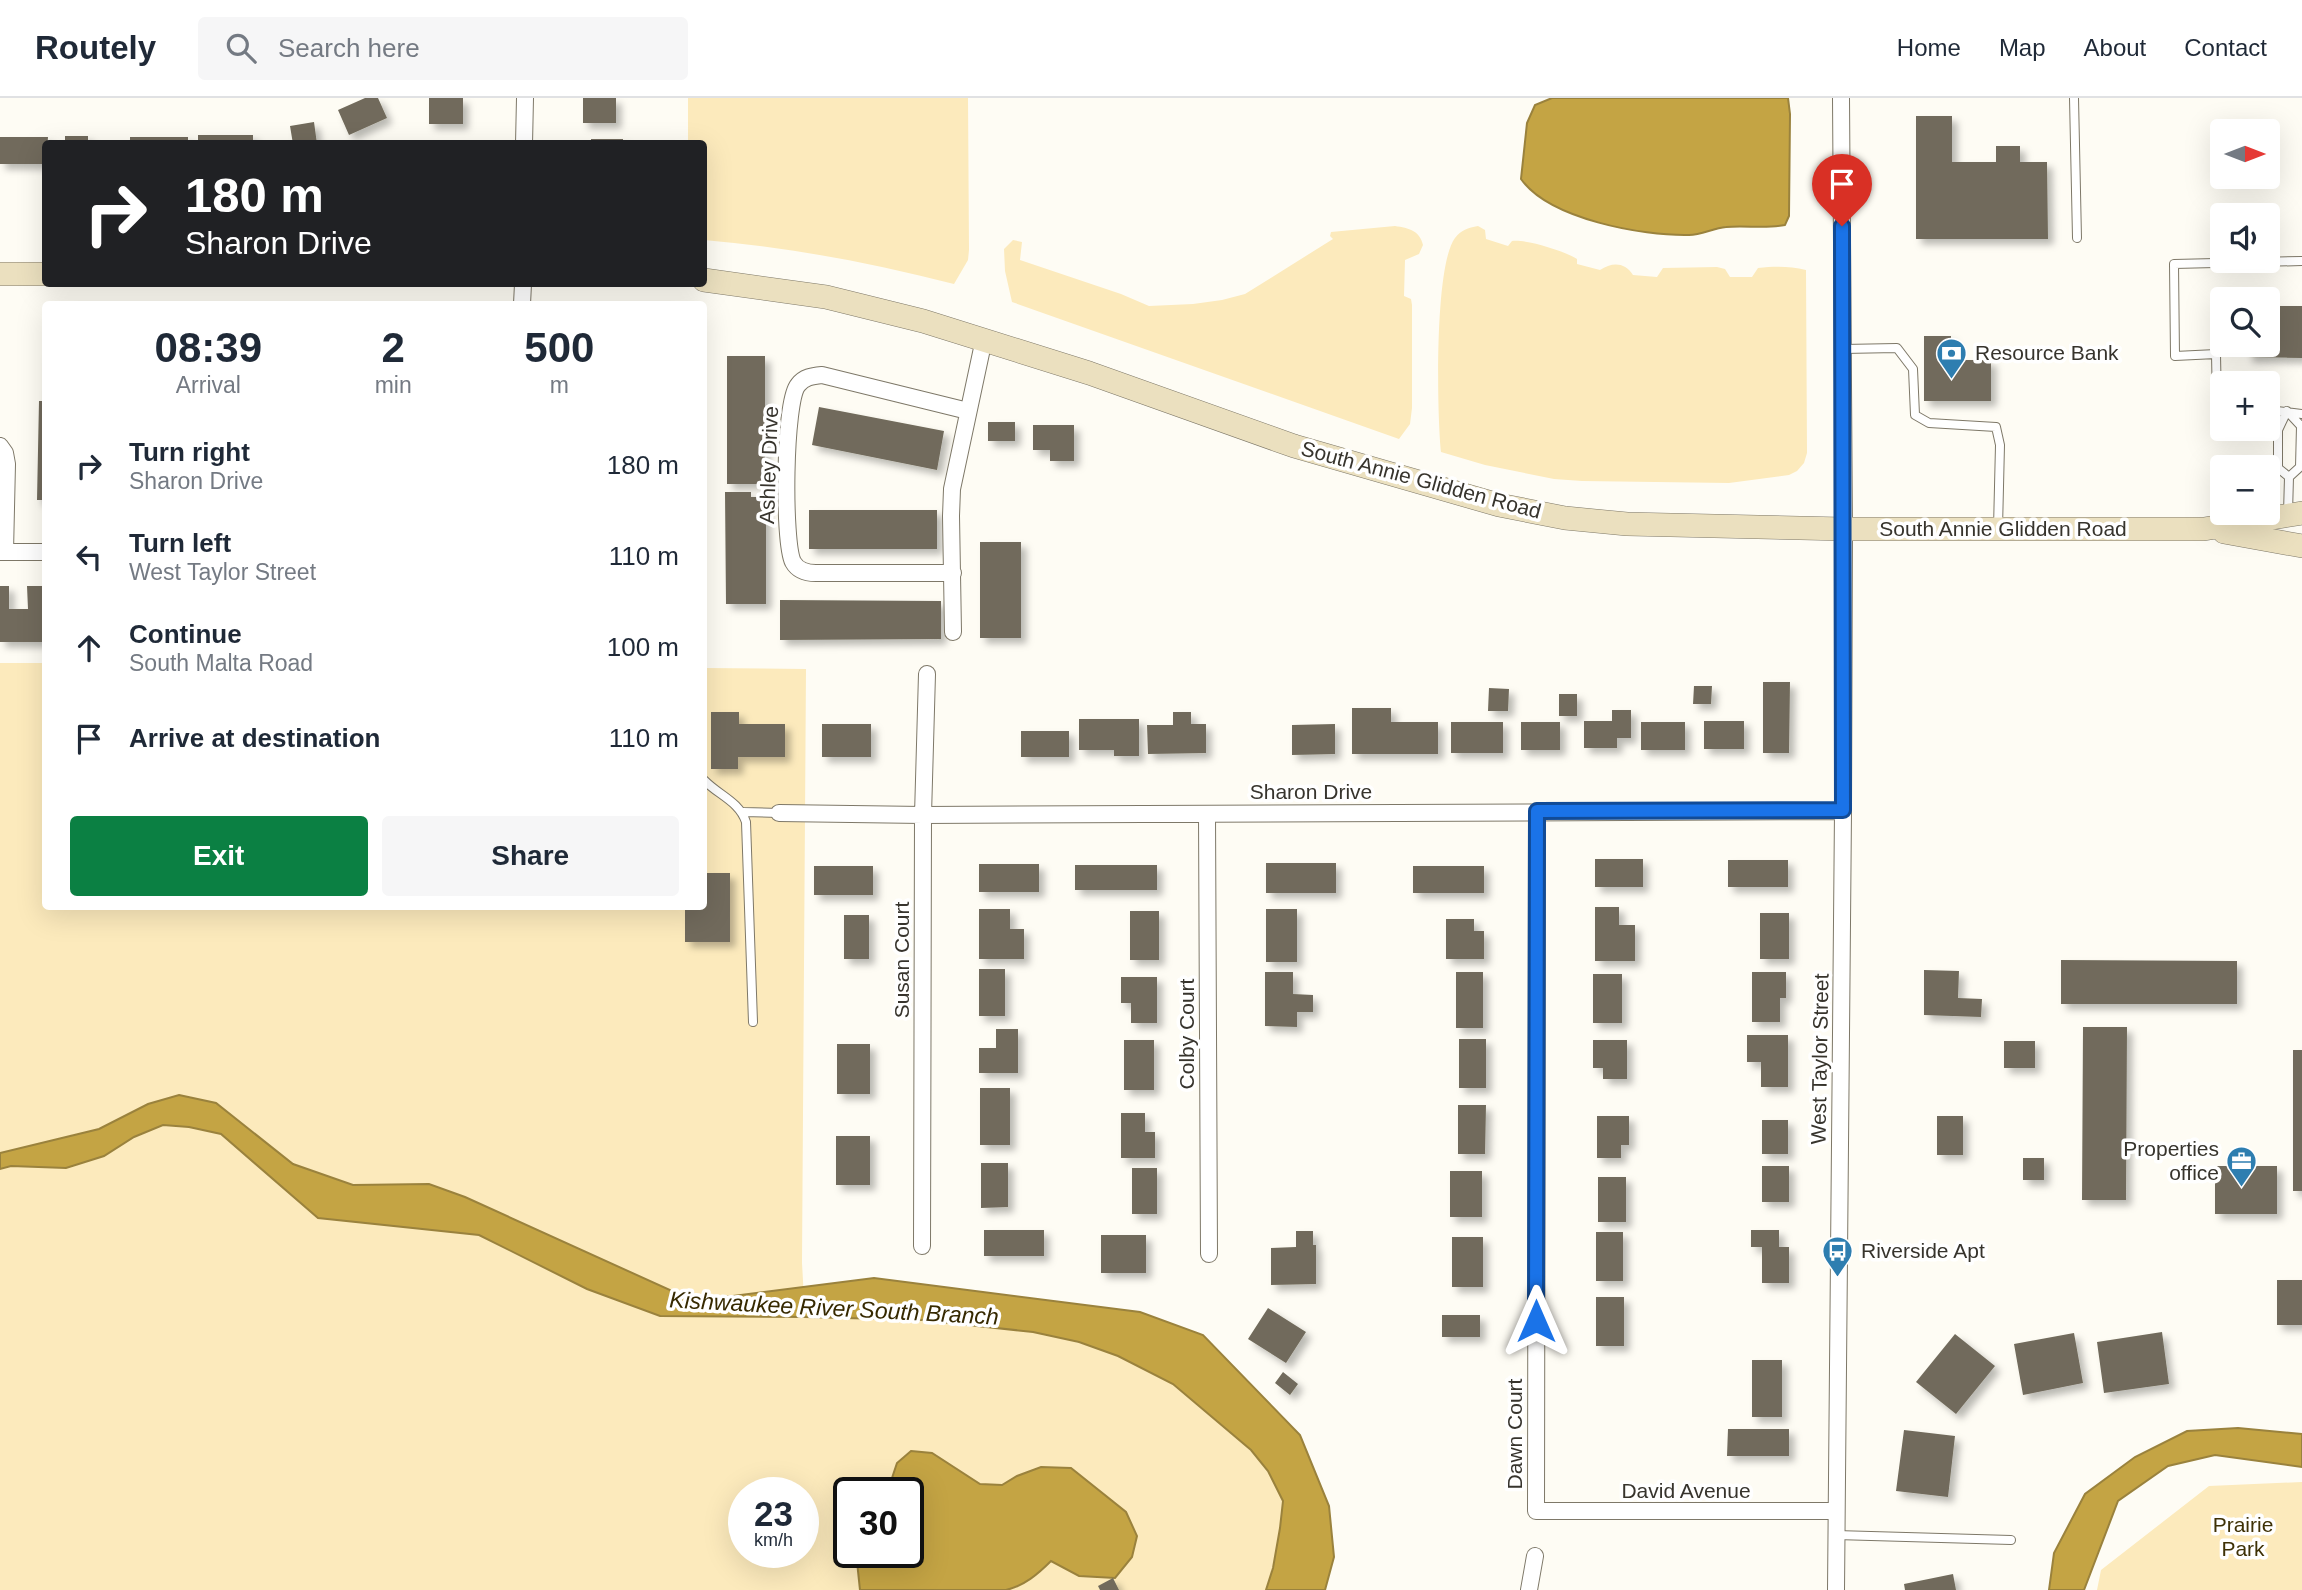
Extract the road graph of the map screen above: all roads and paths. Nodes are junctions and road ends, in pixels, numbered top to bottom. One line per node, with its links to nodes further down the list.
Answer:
1 (525, 98): 4 (street)
2 (1842, 98): 11 (street, West Taylor Street)
3 (2074, 98): 5 (lane)
4 (524, 140)
5 (2077, 238)
6 (2302, 261): 12 (lane)
7 (0, 274): 8 (main road)
8 (42, 274)
9 (707, 280): 10 (main road, South Annie Glidden Road)
10 (984, 339): 13 (street); 20 (main road, South Annie Glidden Road)
11 (1843, 349): 20 (street, West Taylor Street); 21 (lane)
12 (2216, 371)
13 (968, 411): 26 (street); 26 (street, Ashley Drive)
14 (2280, 411): 15 (lane)
15 (2287, 411): 16 (lane); 18 (lane); 18 (lane)
16 (2302, 414)
17 (0, 446): 24 (street)
18 (2289, 477): 19 (lane)
19 (2295, 514): 22 (main road, South Annie Glidden Road)
20 (1844, 529): 21 (main road, South Annie Glidden Road); 30 (street, West Taylor Street)
21 (1998, 529): 22 (main road, South Annie Glidden Road)
22 (2204, 529): 23 (main road, South Annie Glidden Road)
23 (2302, 546)
24 (3, 552): 25 (street)
25 (42, 552)
26 (953, 573): 27 (street)
27 (953, 632)
28 (927, 674): 35 (street, Susan Court)
29 (707, 783): 32 (lane)
30 (1843, 810): 31 (street, Sharon Drive); 40 (street, West Taylor Street)
31 (1537, 811): 34 (street, Sharon Drive); 39 (street, Dawn Court)
32 (743, 812): 33 (lane); 36 (lane)
33 (779, 813): 35 (street, Sharon Drive)
34 (1207, 814): 35 (street, Sharon Drive); 38 (street, Colby Court)
35 (923, 815): 37 (street, Susan Court)
36 (753, 1022)
37 (922, 1246)
38 (1209, 1254)
39 (1536, 1511): 40 (street, David Avenue)
40 (1836, 1511): 41 (street, West Taylor Street)
41 (1836, 1535): 42 (lane); 45 (street, West Taylor Street)
42 (2011, 1541)
43 (1535, 1556): 44 (street)
44 (1529, 1590)
45 (1836, 1590)

